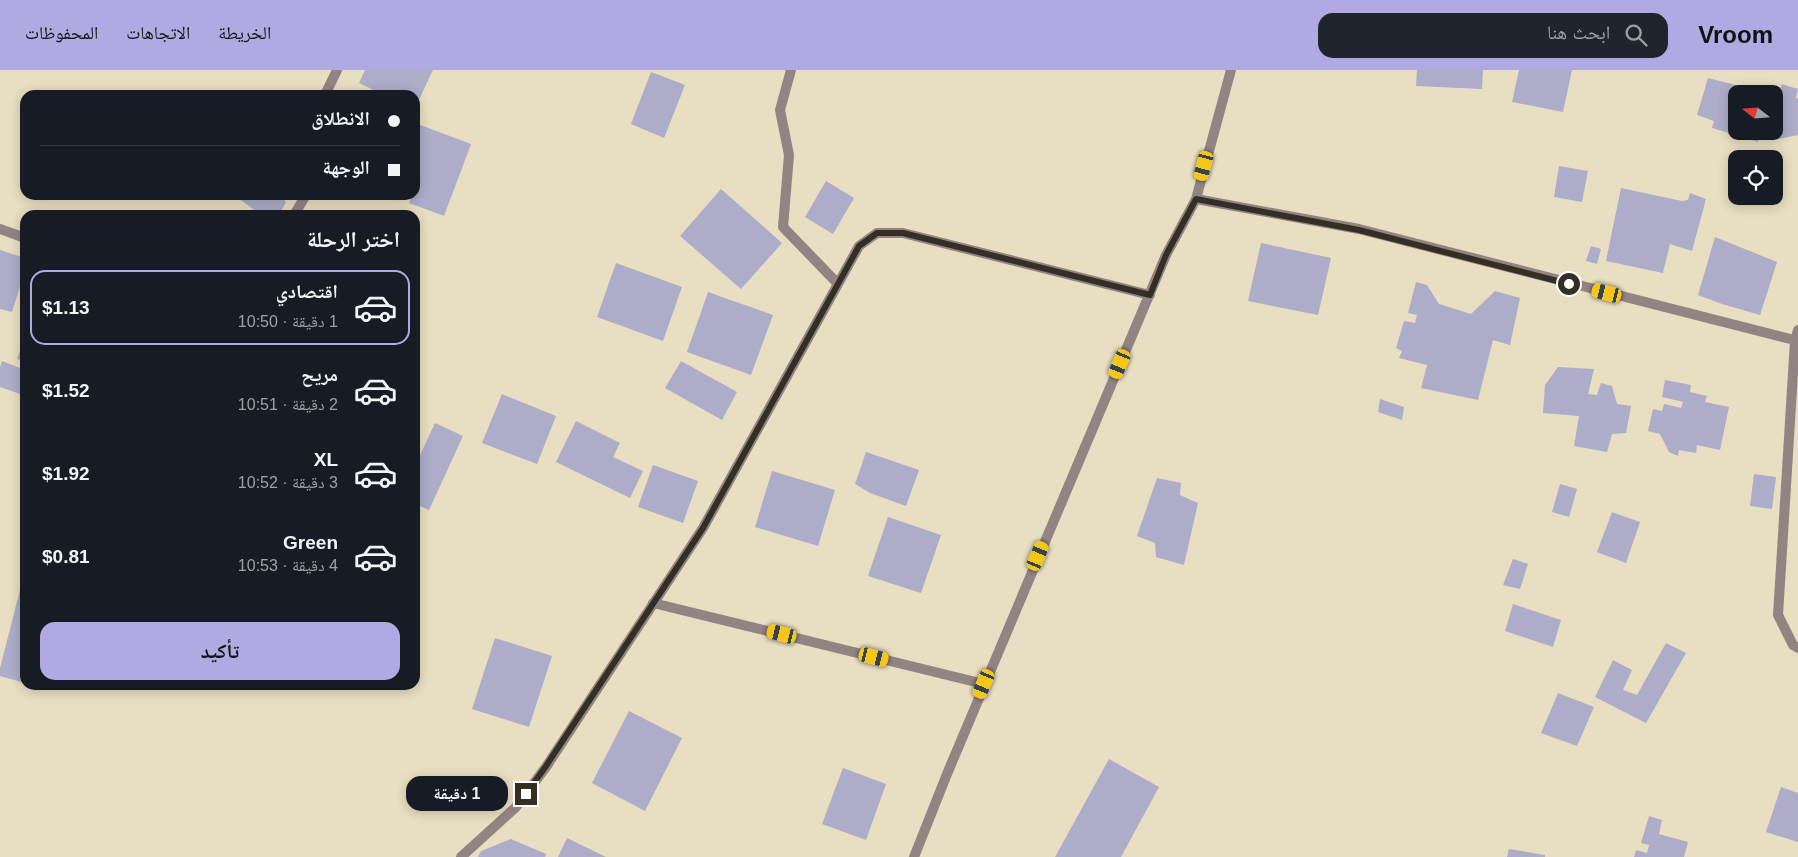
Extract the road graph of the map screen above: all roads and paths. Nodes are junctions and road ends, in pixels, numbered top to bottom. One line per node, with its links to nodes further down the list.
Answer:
1 (337, 70): 4 (street)
2 (791, 70): 8 (street)
3 (1231, 70): 5 (street)
4 (327, 90)
5 (1196, 199): 9 (street); 10 (street)
6 (0, 229): 7 (street)
7 (20, 236)
8 (838, 284): 9 (street); 11 (street)
9 (1150, 295): 13 (street)
10 (1797, 337): 12 (street)
11 (653, 603): 13 (street); 14 (street)
12 (1798, 648)
13 (984, 684): 15 (street)
14 (461, 857)
15 (914, 857)

